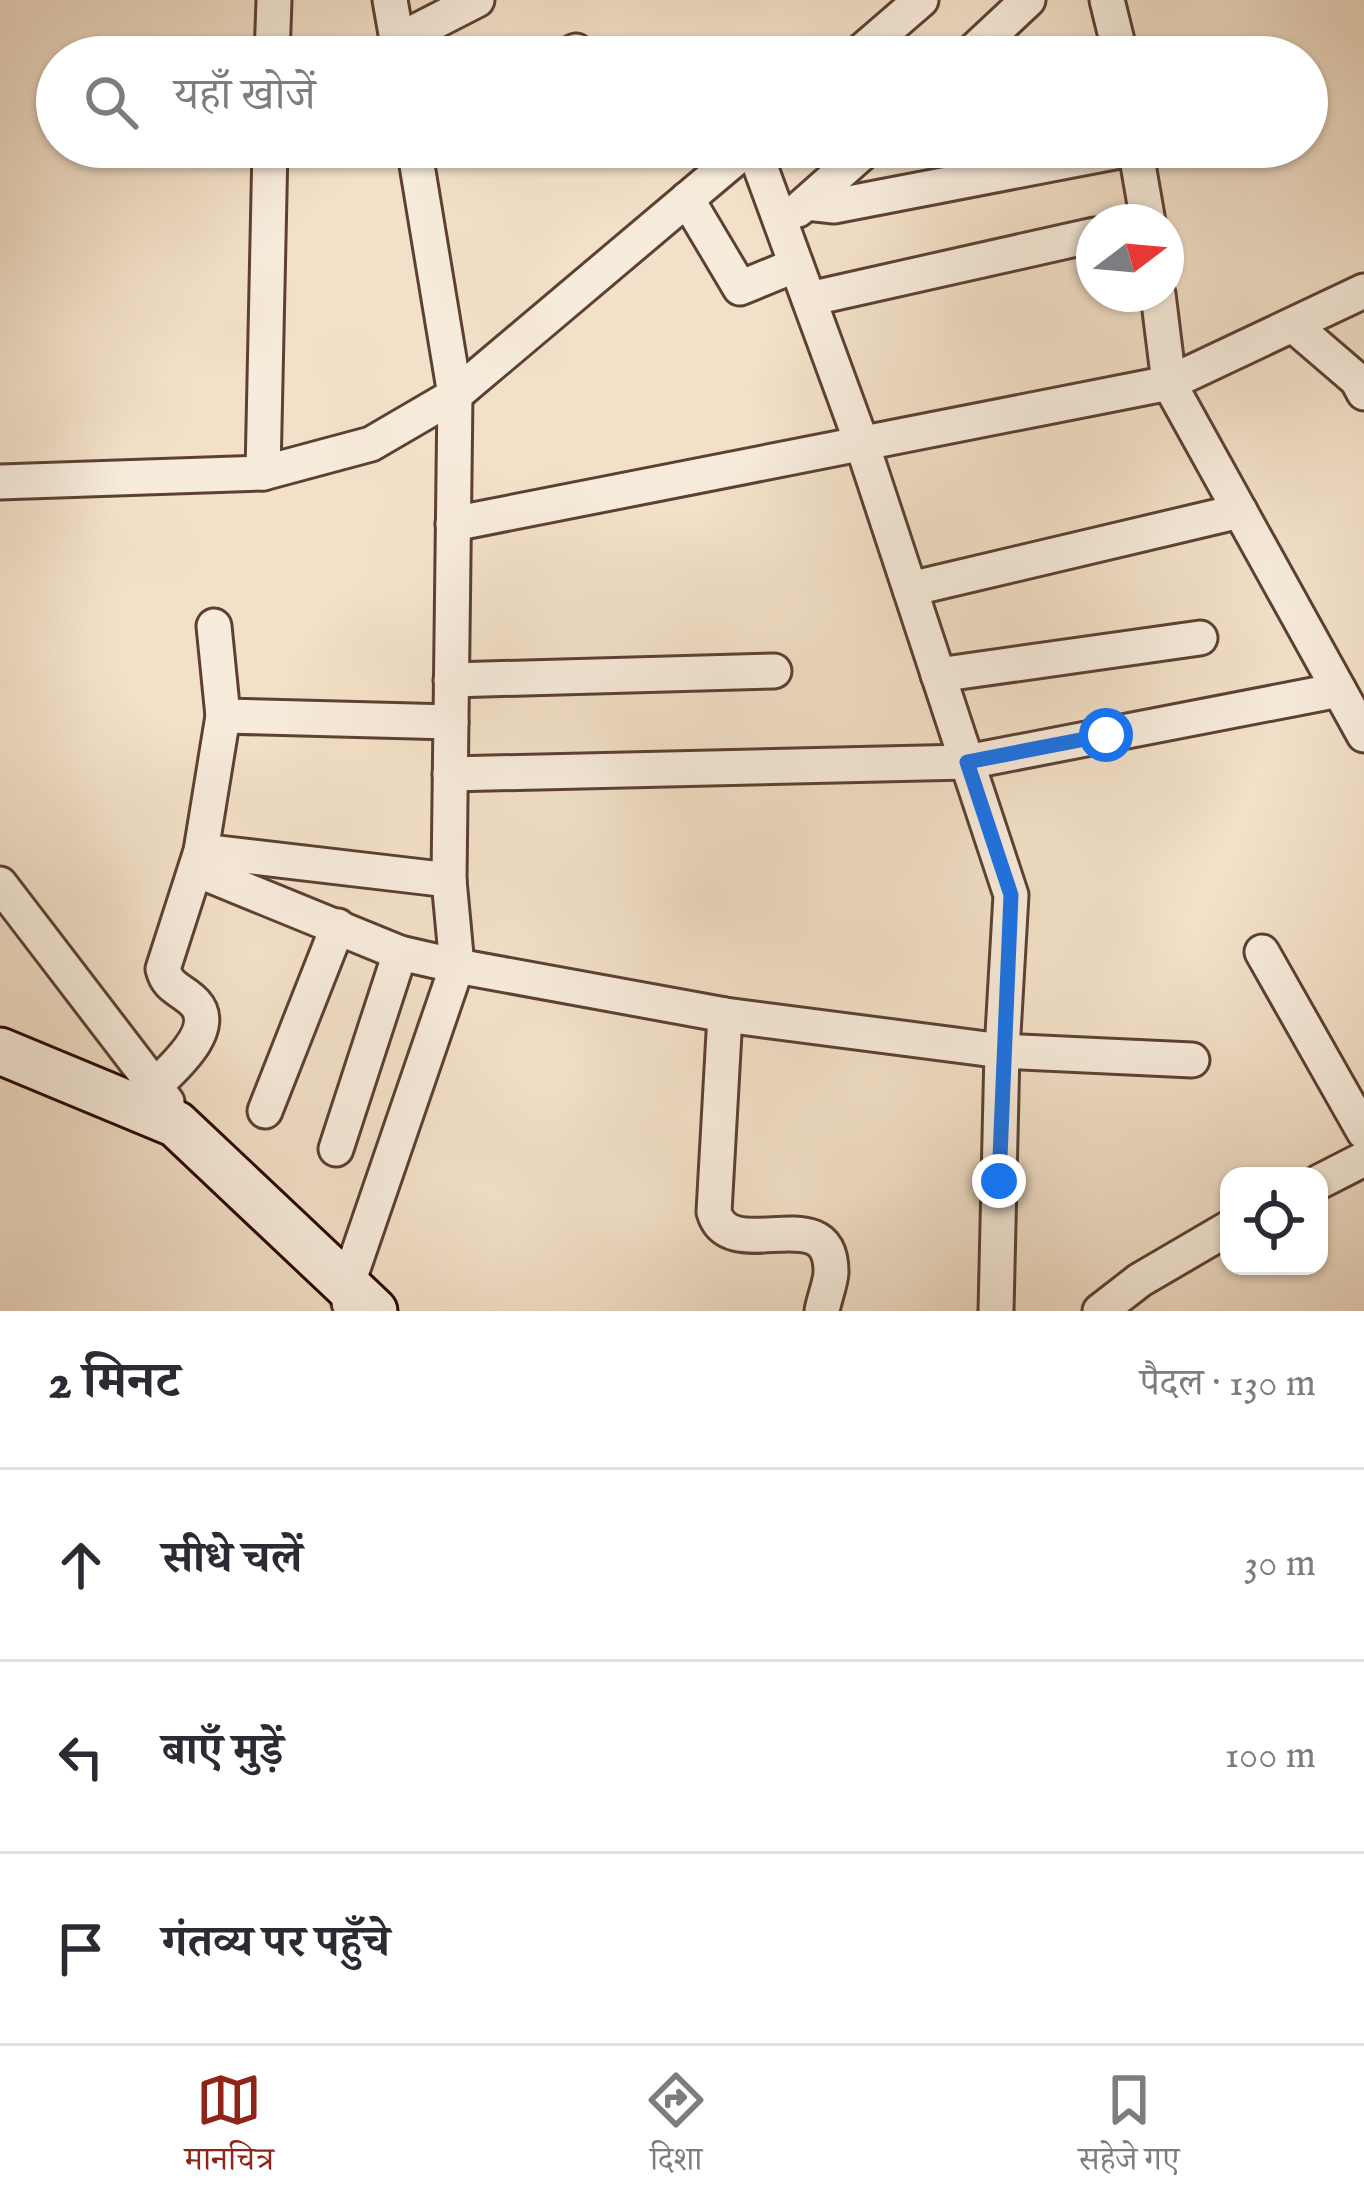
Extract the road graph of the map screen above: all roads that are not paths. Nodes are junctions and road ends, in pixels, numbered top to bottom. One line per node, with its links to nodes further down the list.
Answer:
1 (274, 0): 7 (street)
2 (390, 0): 8 (street)
3 (477, 0): 9 (street)
4 (921, 0): 10 (street)
5 (1028, 0): 11 (street)
6 (1107, 0): 12 (street)
7 (273, 36)
8 (396, 36)
9 (419, 36)
10 (879, 36)
11 (989, 36)
12 (1116, 36)
13 (270, 168): 34 (street)
14 (417, 168): 32 (street)
15 (725, 168): 20 (street)
16 (759, 168): 23 (street)
17 (845, 168): 21 (street)
18 (1028, 168): 21 (street)
19 (1139, 168): 22 (street)
20 (687, 199): 25 (street); 32 (street)
21 (807, 202): 23 (street)
22 (1145, 204)
23 (781, 225): 25 (street)
24 (1076, 239): 27 (street)
25 (796, 265): 27 (street)
26 (1364, 291): 29 (street)
27 (809, 299): 33 (street)
28 (1160, 312): 30 (street)
29 (1293, 325): 30 (street); 31 (street)
30 (1169, 383): 33 (street); 36 (street)
31 (1364, 393)
32 (455, 394): 34 (street); 37 (street)
33 (862, 444): 37 (street); 38 (street)
34 (263, 473): 35 (street)
35 (0, 482)
36 (1240, 512): 38 (street); 44 (street)
37 (453, 524): 43 (street)
38 (910, 589): 42 (street)
39 (214, 626): 45 (street)
40 (1200, 638): 42 (street)
41 (774, 670): 43 (street)
42 (938, 675): 48 (street)
43 (451, 680): 46 (street)
44 (1339, 690): 47 (street); 48 (street)
45 (223, 716): 46 (street); 50 (street)
46 (451, 722): 49 (street)
47 (1364, 735)
48 (967, 762): 49 (street); 58 (street)
49 (450, 774): 51 (street)
50 (199, 860): 51 (street); 53 (street); 61 (street)
51 (448, 880): 56 (street)
52 (0, 884): 61 (street)
53 (338, 926): 55 (street); 62 (street)
54 (1262, 952): 63 (street)
55 (400, 953): 56 (street); 64 (street)
56 (457, 966): 57 (street); 68 (street)
57 (725, 1015): 58 (street); 69 (street)
58 (1002, 1051): 60 (street); 70 (street)
59 (0, 1052): 61 (street)
60 (1192, 1060)
61 (166, 1104): 68 (street)
62 (266, 1111)
63 (1364, 1132)
64 (336, 1149)
65 (1364, 1159): 66 (street)
66 (1328, 1177)
67 (1220, 1233): 71 (street)
68 (357, 1302)
69 (822, 1311)
70 (996, 1311)
71 (1100, 1311)

